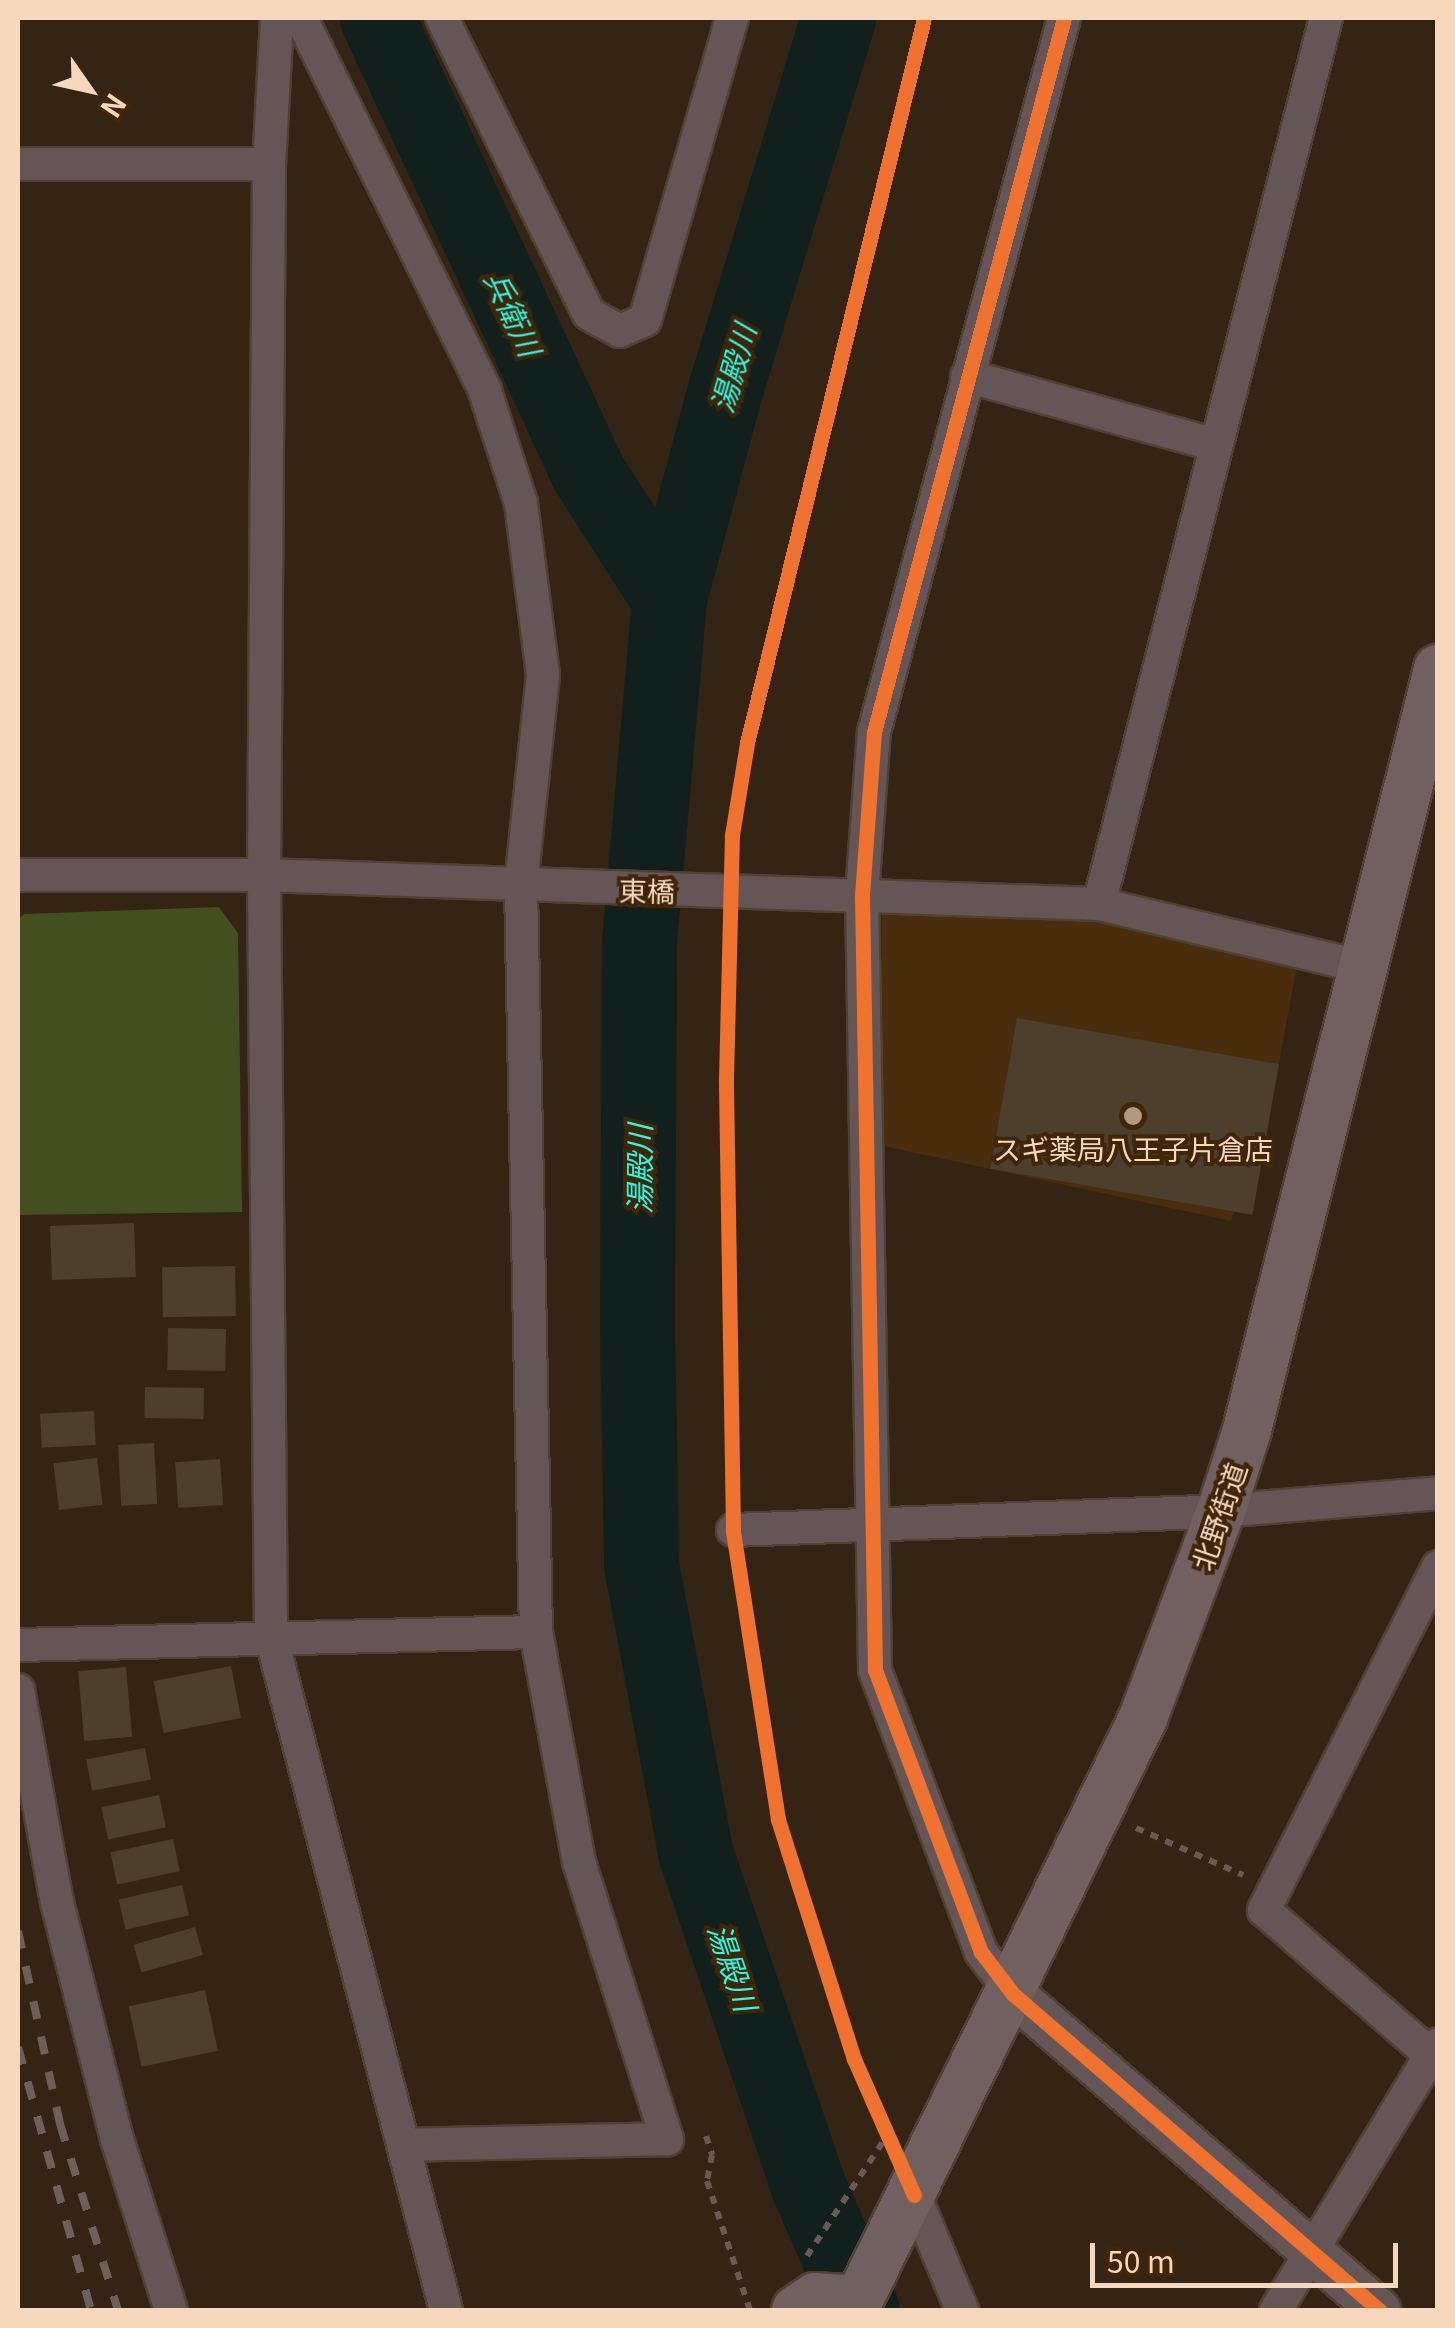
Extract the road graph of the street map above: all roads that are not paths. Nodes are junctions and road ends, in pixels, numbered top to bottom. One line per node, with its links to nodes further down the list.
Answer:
1 (277, 18): 8 (street)
2 (302, 18): 14 (street)
3 (442, 18): 4 (street)
4 (732, 18)
5 (1064, 18): 9 (street)
6 (1326, 18): 10 (street)
7 (18, 164): 8 (street)
8 (269, 164): 13 (street)
9 (967, 376): 10 (street); 15 (street)
10 (1215, 445): 16 (street)
11 (1438, 669): 17 (main road, 北野街道)
12 (18, 875): 13 (street, 東橋)
13 (264, 875): 14 (street, 東橋); 24 (street)
14 (521, 886): 15 (street, 東橋); 23 (street)
15 (862, 894): 16 (street, 東橋); 20 (street)
16 (1099, 904): 17 (street, 東橋)
17 (1364, 967): 19 (main road, 北野街道)
18 (1438, 1493): 19 (street)
19 (1221, 1511): 20 (street); 27 (main road, 北野街道)
20 (874, 1523): 21 (street); 27 (street)
21 (733, 1530)
22 (1433, 1589): 28 (street)
23 (536, 1632): 24 (street); 29 (street)
24 (271, 1636): 25 (street); 29 (street)
25 (18, 1645)
26 (18, 1690): 33 (street)
27 (1013, 1994): 30 (main road, 北野街道); 31 (street)
28 (1435, 2054): 31 (street)
29 (404, 2146): 34 (street)
30 (910, 2200): 32 (main road, 北野街道); 36 (street)
31 (1309, 2250): 37 (street); 38 (street)
32 (856, 2305): 35 (main road)
33 (172, 2310)
34 (446, 2310)
35 (796, 2310)
36 (962, 2310)
37 (1276, 2310)
38 (1379, 2310)

